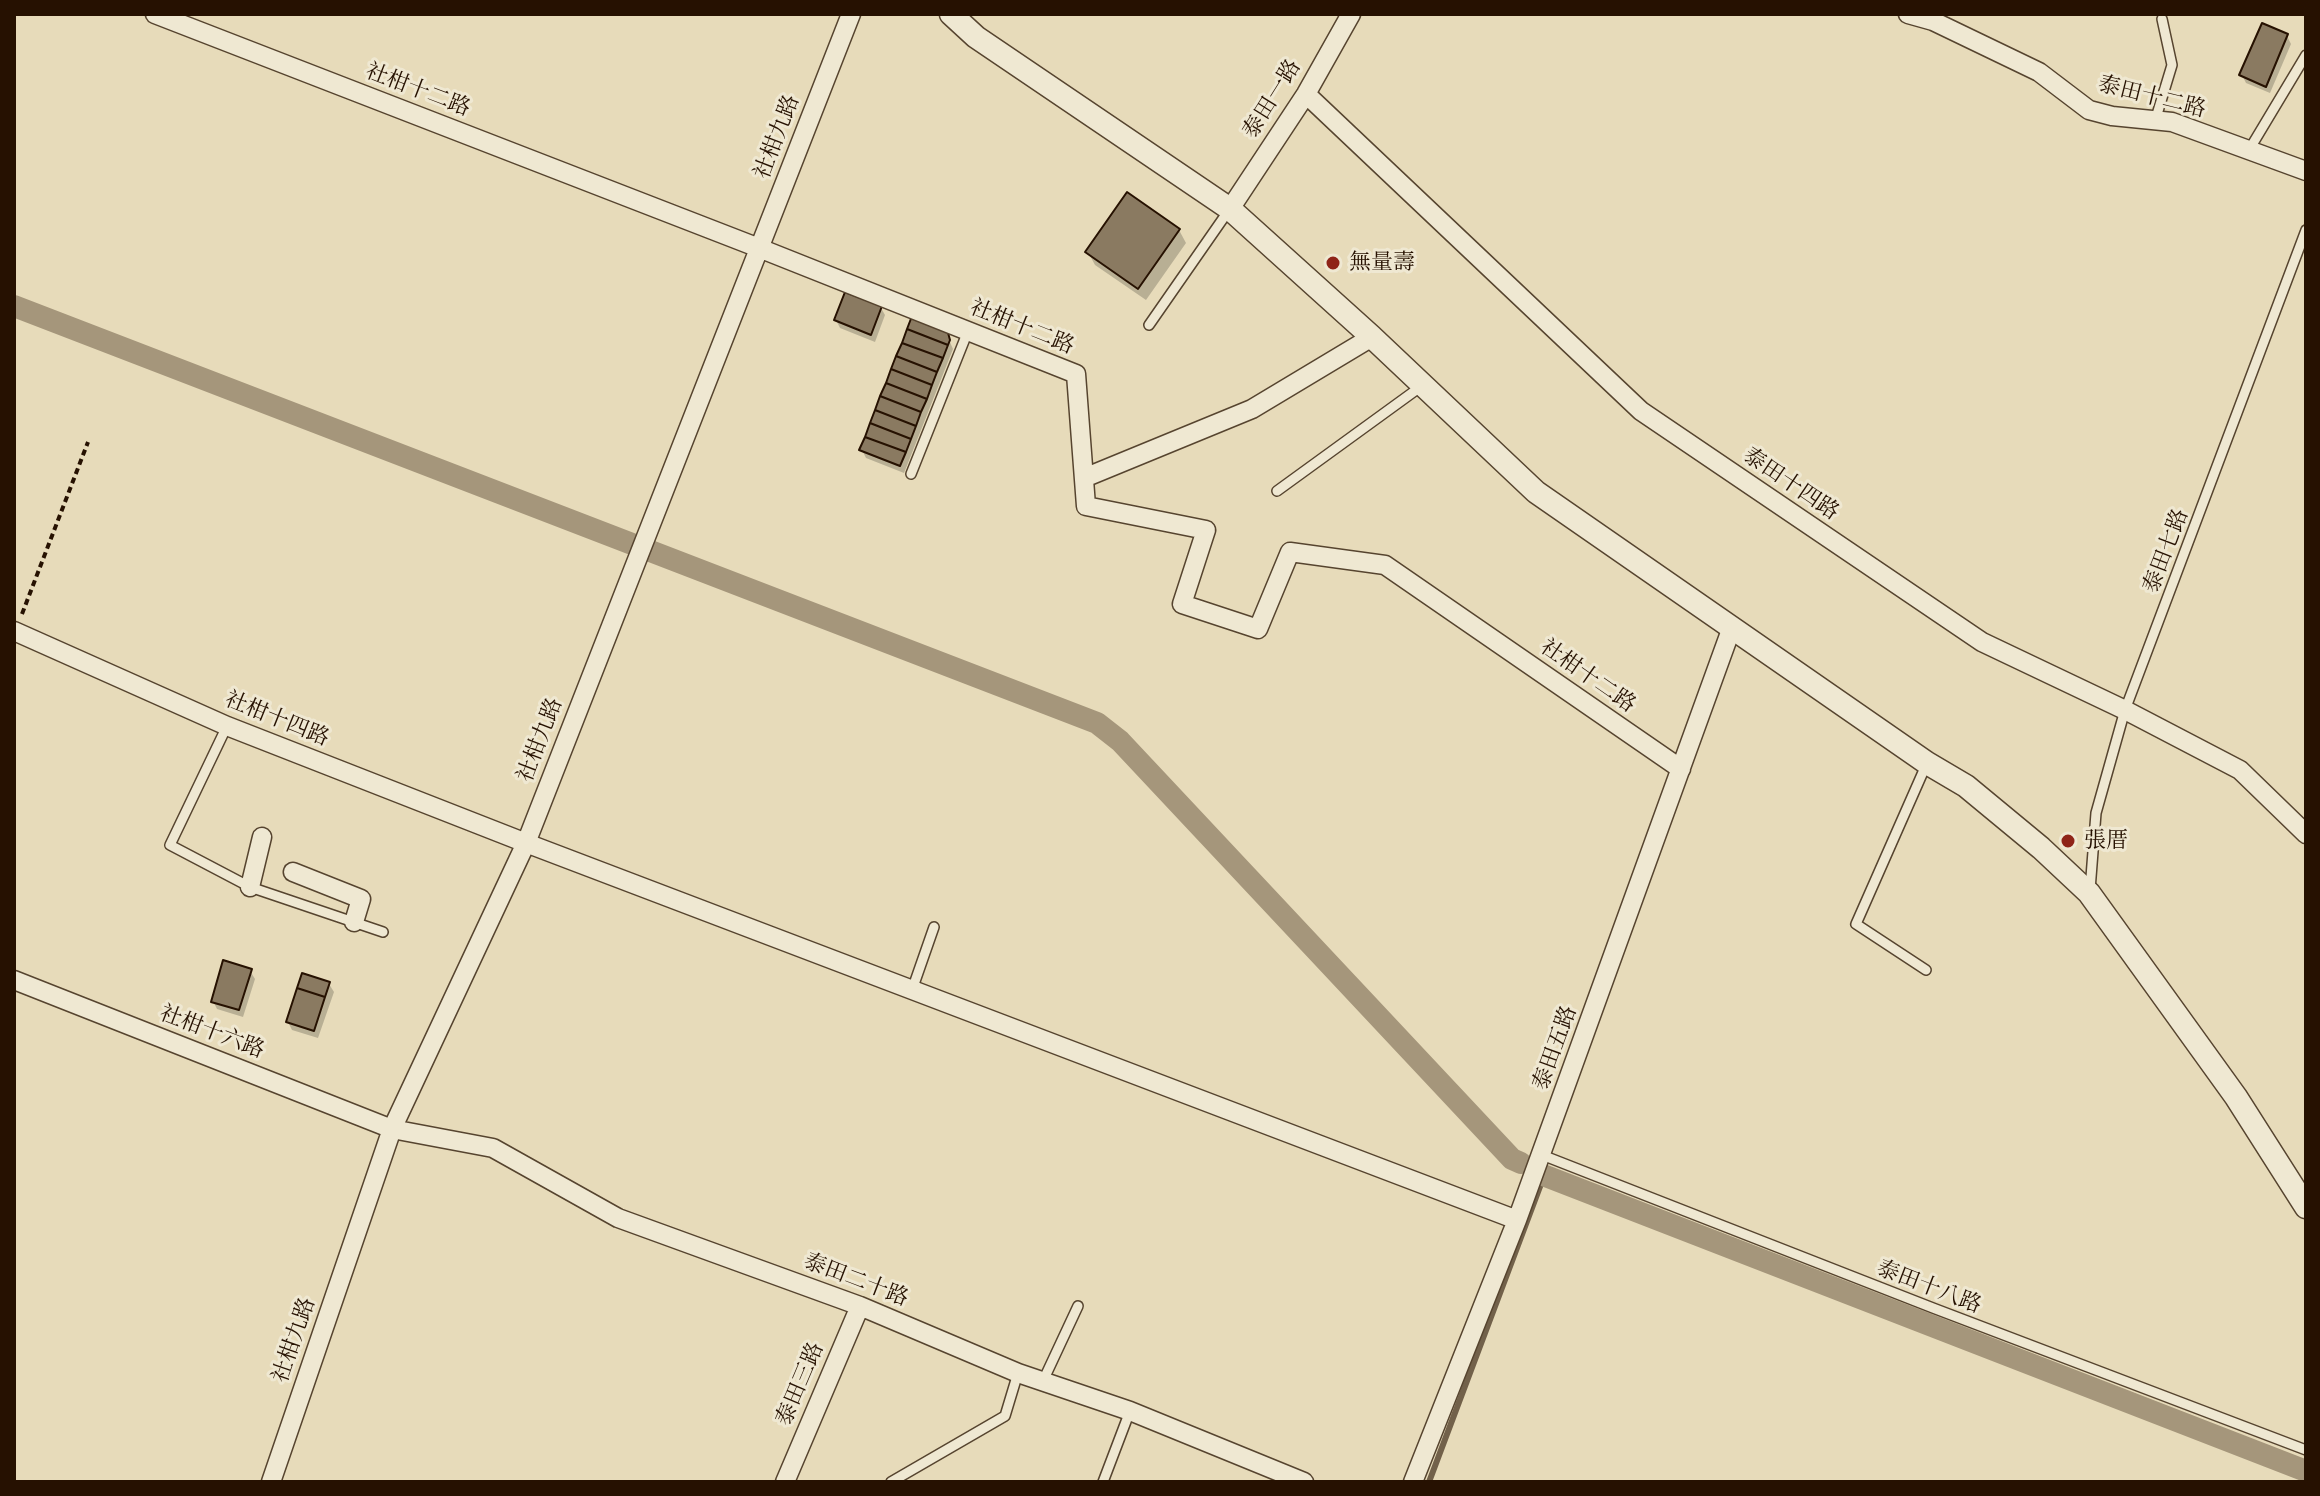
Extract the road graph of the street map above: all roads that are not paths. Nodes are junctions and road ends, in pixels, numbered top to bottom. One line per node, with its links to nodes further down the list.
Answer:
1 (155, 14): 15 (street, 社柑十二路)
2 (851, 14): 15 (street, 社柑九路)
3 (951, 14): 13 (street)
4 (1351, 14): 9 (street, 泰田一路)
5 (1908, 14): 6 (street, 泰田十二路)
6 (1935, 17): 10 (street, 泰田十二路)
7 (2162, 19): 10 (lane)
8 (2306, 55): 11 (lane)
9 (1306, 94): 13 (street, 泰田一路); 25 (street, 泰田十四路)
10 (2155, 121): 11 (street, 泰田十二路)
11 (2249, 150): 12 (street, 泰田十二路)
12 (2306, 171)
13 (1230, 209): 16 (lane); 18 (street)
14 (2306, 230): 25 (lane, 泰田七路)
15 (759, 248): 17 (street, 社柑十二路); 31 (street, 社柑九路)
16 (1149, 325)
17 (968, 331): 20 (lane); 21 (street, 社柑十二路)
18 (1372, 337): 19 (street); 21 (street)
19 (1423, 385): 22 (lane); 23 (street)
20 (911, 474)
21 (1084, 478): 28 (street, 社柑十二路)
22 (1277, 491)
23 (1732, 627): 27 (street); 28 (street, 泰田五路)
24 (14, 631): 26 (street, 社柑十四路)
25 (2125, 710): 29 (street, 泰田十四路); 34 (lane, 泰田七路)
26 (227, 726): 31 (street, 社柑十四路); 33 (lane)
27 (1927, 763): 34 (street); 38 (lane)
28 (1681, 769): 42 (street, 泰田五路)
29 (2306, 834)
30 (262, 837): 33 (street)
31 (526, 843): 40 (street, 社柑十四路); 41 (street, 社柑九路)
32 (293, 872): 35 (street)
33 (250, 887): 35 (lane)
34 (2089, 893): 43 (street)
35 (354, 922): 37 (lane)
36 (934, 927): 40 (lane)
37 (383, 932)
38 (1926, 970)
39 (14, 980): 41 (street, 社柑十六路)
40 (912, 990): 44 (street, 社柑十四路)
41 (392, 1129): 45 (street, 泰田二十路); 51 (street, 社柑九路)
42 (1542, 1155): 44 (street, 泰田五路); 50 (lane, 泰田十八路)
43 (2306, 1207)
44 (1517, 1220): 56 (street, 泰田五路)
45 (860, 1306): 47 (street, 泰田二十路); 52 (street, 泰田三路)
46 (1078, 1306): 48 (lane)
47 (1018, 1373): 48 (street, 泰田二十路); 53 (lane)
48 (1043, 1381): 49 (street, 泰田二十路)
49 (1130, 1411): 54 (lane); 55 (street, 泰田二十路)
50 (2306, 1450)
51 (271, 1482)
52 (785, 1482)
53 (891, 1482)
54 (1103, 1482)
55 (1304, 1482)
56 (1413, 1482)

